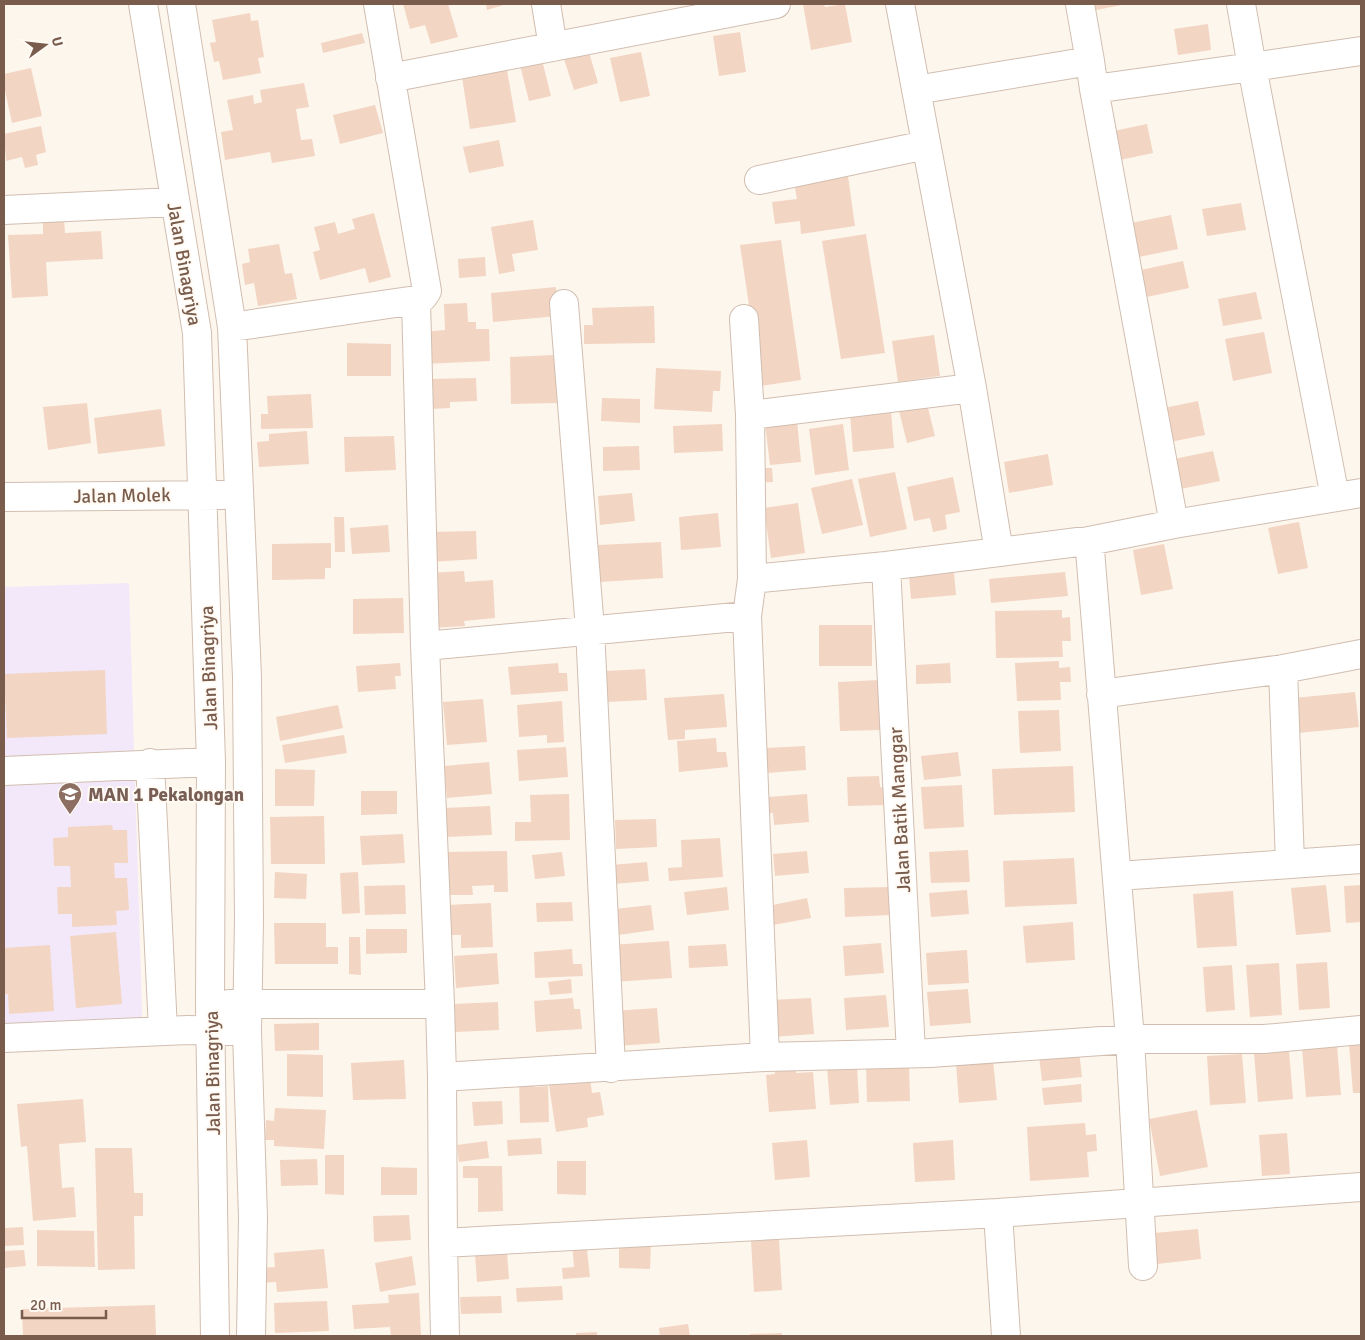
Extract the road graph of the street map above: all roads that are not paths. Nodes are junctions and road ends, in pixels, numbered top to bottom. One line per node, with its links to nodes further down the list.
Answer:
1 (143, 4): 18 (street, Jalan Binagriya)
2 (181, 4): 17 (street, Jalan Binagriya)
3 (378, 4): 14 (street)
4 (546, 4): 10 (street)
5 (776, 4): 9 (street)
6 (900, 4): 16 (street)
7 (1080, 4): 12 (street)
8 (1241, 4): 13 (street)
9 (714, 10): 10 (street)
10 (553, 47): 14 (street)
11 (1361, 51): 13 (street)
12 (1090, 61): 15 (street); 16 (street)
13 (1252, 67): 15 (street); 33 (street)
14 (390, 78): 23 (street)
15 (1094, 89): 34 (street)
16 (916, 90): 19 (street)
17 (202, 126): 18 (street); 26 (street, Jalan Binagriya)
18 (164, 134): 21 (street, Jalan Binagriya)
19 (926, 145): 20 (street); 27 (street)
20 (759, 180)
21 (174, 202): 22 (street); 30 (street, Jalan Binagriya)
22 (4, 210)
23 (416, 300): 26 (street); 41 (street)
24 (564, 304): 40 (street)
25 (744, 319): 28 (street)
26 (232, 327): 31 (street, Jalan Binagriya)
27 (972, 388): 28 (street); 36 (street)
28 (750, 415): 38 (street)
29 (1361, 493): 33 (street)
30 (203, 494): 31 (street, Jalan Molek); 32 (street, Jalan Molek); 45 (street, Jalan Binagriya)
31 (241, 496): 51 (street, Jalan Binagriya)
32 (4, 497)
33 (1335, 497): 34 (street)
34 (1174, 524): 35 (street)
35 (1084, 542): 36 (street); 44 (street)
36 (999, 552): 37 (street)
37 (886, 566): 38 (street); 58 (street, Jalan Batik Manggar)
38 (752, 579): 39 (street)
39 (747, 616): 40 (street); 59 (street)
40 (590, 630): 41 (street); 60 (street)
41 (425, 646): 52 (street)
42 (1361, 654): 43 (street)
43 (1283, 669): 44 (street); 49 (street)
44 (1101, 694): 50 (street)
45 (200, 761): 46 (street); 53 (street, Jalan Binagriya)
46 (150, 763): 47 (street); 53 (street)
47 (4, 771)
48 (1361, 859): 49 (street)
49 (1290, 863): 50 (street)
50 (1118, 876): 57 (street)
51 (247, 1004): 52 (street); 53 (street); 55 (street, Jalan Binagriya)
52 (440, 1004): 61 (street)
53 (195, 1025): 55 (street); 56 (street); 64 (street, Jalan Binagriya)
54 (1361, 1030): 57 (street)
55 (247, 1032): 66 (street, Jalan Binagriya)
56 (4, 1038)
57 (1130, 1039): 58 (street); 63 (street)
58 (911, 1053): 59 (street)
59 (765, 1057): 60 (street)
60 (611, 1068): 61 (street)
61 (442, 1077): 67 (street)
62 (1361, 1187): 63 (street)
63 (1138, 1202): 65 (street); 68 (street)
64 (215, 1213): 66 (street); 69 (street, Jalan Binagriya)
65 (998, 1213): 67 (street); 72 (street)
66 (253, 1217): 70 (street, Jalan Binagriya)
67 (443, 1243): 71 (street)
68 (1143, 1266)
69 (215, 1336)
70 (251, 1336)
71 (445, 1336)
72 (1006, 1336)

